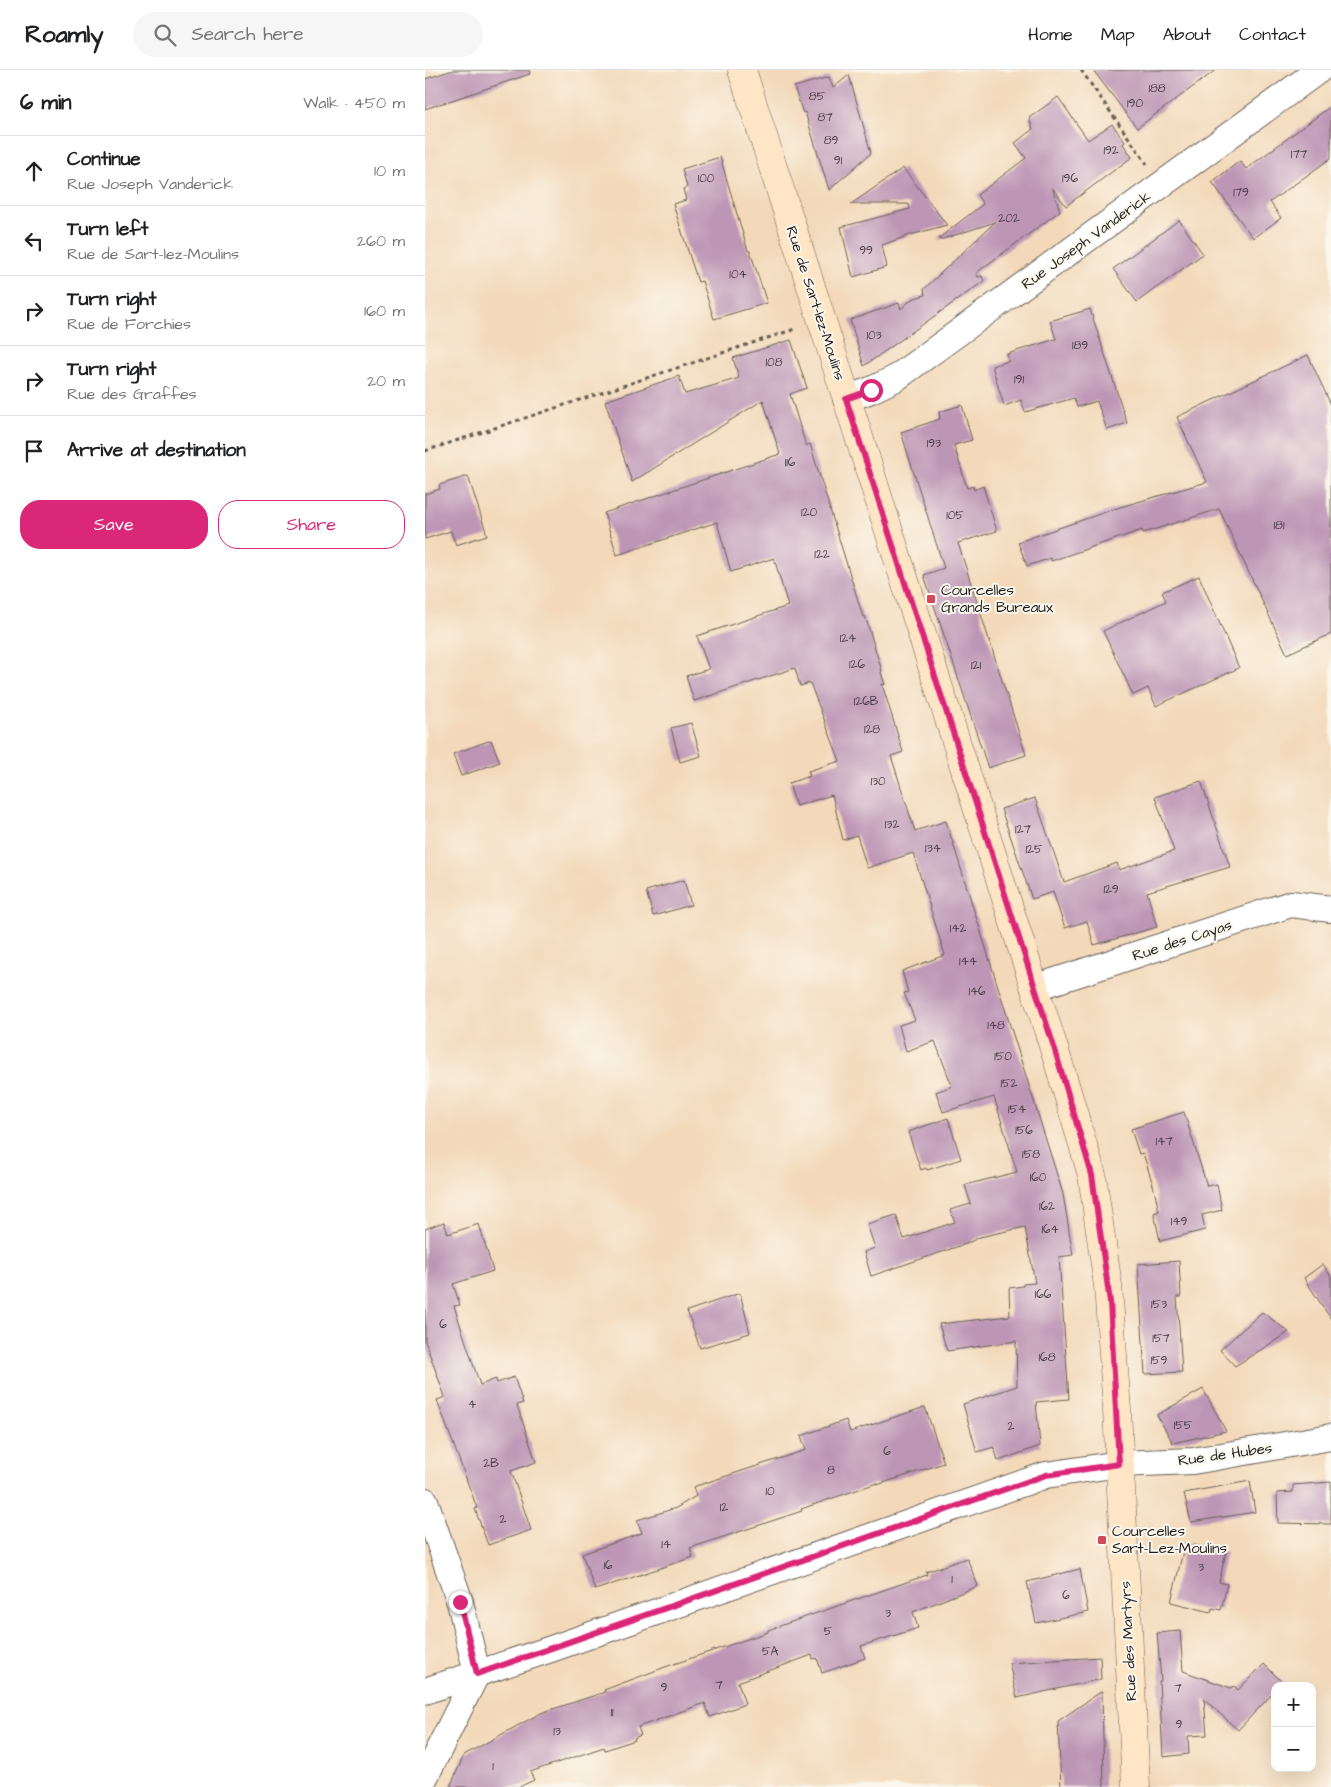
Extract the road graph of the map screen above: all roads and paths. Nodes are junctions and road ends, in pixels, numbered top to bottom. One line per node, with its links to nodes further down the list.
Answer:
1 (742, 70): 5 (main road, Rue de Sart-lez-Moulins)
2 (1081, 70): 4 (path)
3 (1319, 70): 4 (street, Rue Joseph Vanderick)
4 (1162, 185): 6 (street, Rue Joseph Vanderick)
5 (821, 321): 6 (main road, Rue de Sart-lez-Moulins); 7 (path)
6 (846, 399): 9 (main road, Rue de Sart-lez-Moulins)
7 (425, 451)
8 (1331, 909): 9 (street, Rue des Cayas)
9 (1034, 988): 11 (main road, Rue de Sart-lez-Moulins)
10 (1331, 1438): 11 (street, Rue de Hubes)
11 (1119, 1464): 13 (street, Rue de Hubes); 16 (main road, Rue des Martyrs)
12 (425, 1501): 13 (street)
13 (477, 1674): 14 (street, Rue de Hubes); 15 (street)
14 (425, 1690)
15 (425, 1777)
16 (1136, 1787)

